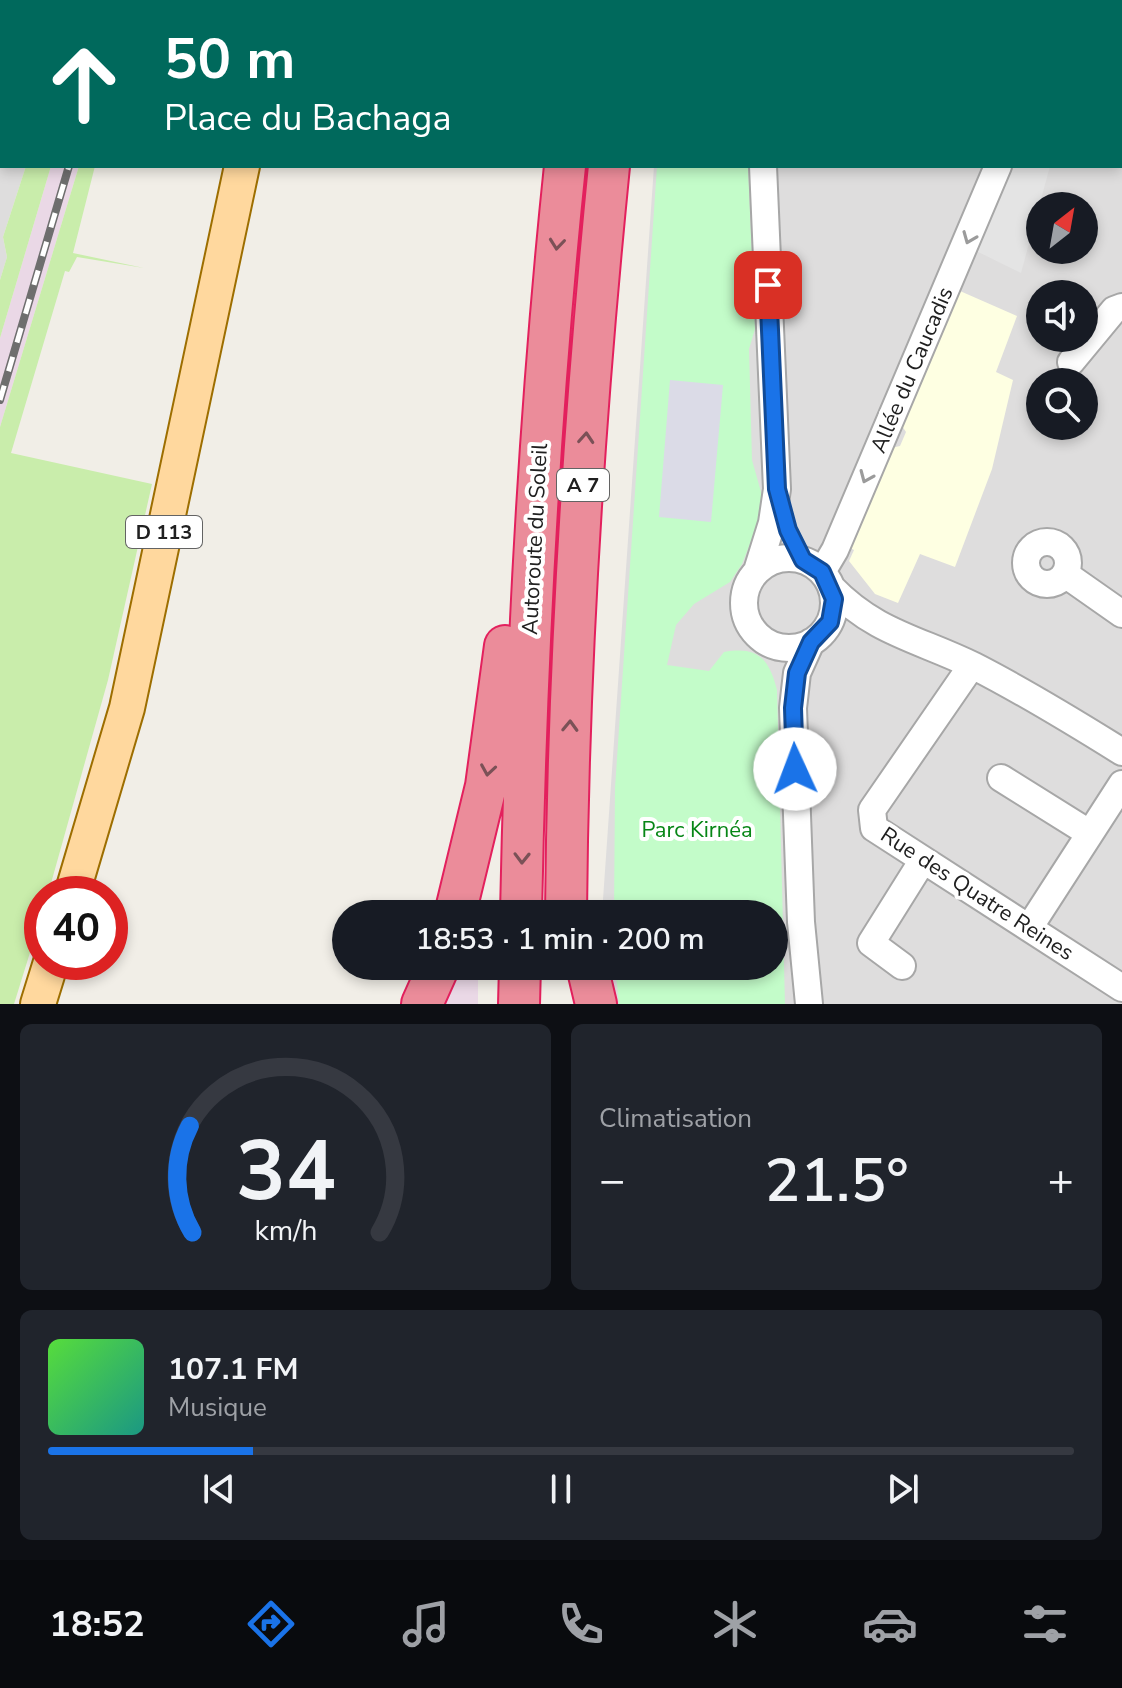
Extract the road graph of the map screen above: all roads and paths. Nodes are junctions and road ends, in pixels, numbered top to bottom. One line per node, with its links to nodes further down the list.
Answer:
1 (242, 168): 25 (main road, D 113)
2 (565, 168): 8 (highway, Autoroute du Soleil / A 7, one-way to 8)
3 (609, 168): 22 (highway, Autoroute du Soleil / A 7, one-way to 3)
4 (763, 168): 9 (street)
5 (997, 168): 11 (street, Allée du Caucadis, one-way to 11)
6 (1122, 307): 7 (street)
7 (1071, 362)
8 (542, 388): 26 (highway, one-way to 26); 27 (highway, Autoroute du Soleil / A 7, one-way to 27)
9 (777, 489): 10 (street); 11 (street)
10 (757, 571): 11 (street); 16 (street)
11 (819, 573): 14 (street); 15 (street)
12 (1065, 574): 13 (street)
13 (1122, 614)
14 (871, 622): 15 (street); 17 (street)
15 (817, 638): 16 (street); 18 (street)
16 (770, 644): 18 (street)
17 (972, 665): 19 (street); 24 (street, Rue des Quatre Reines)
18 (793, 708): 39 (street)
19 (1122, 752)
20 (1001, 778): 23 (street)
21 (1122, 784): 23 (street)
22 (567, 804): 28 (highway, Autoroute du Soleil / A 7); 29 (highway)
23 (1089, 833): 30 (street)
24 (923, 860): 30 (street, Rue des Quatre Reines); 31 (street)
25 (77, 876)
26 (458, 900)
27 (521, 900)
28 (566, 900)
29 (578, 900)
30 (1029, 928): 38 (street, Rue des Quatre Reines)
31 (902, 966)
32 (45, 980): 40 (main road)
33 (433, 980): 41 (highway)
34 (520, 980): 42 (highway)
35 (566, 980): 43 (highway)
36 (585, 980): 44 (highway)
37 (590, 980): 45 (highway)
38 (1122, 988)
39 (808, 1002)
40 (38, 1004)
41 (422, 1004)
42 (519, 1004)
43 (566, 1004)
44 (584, 1004)
45 (596, 1004)

